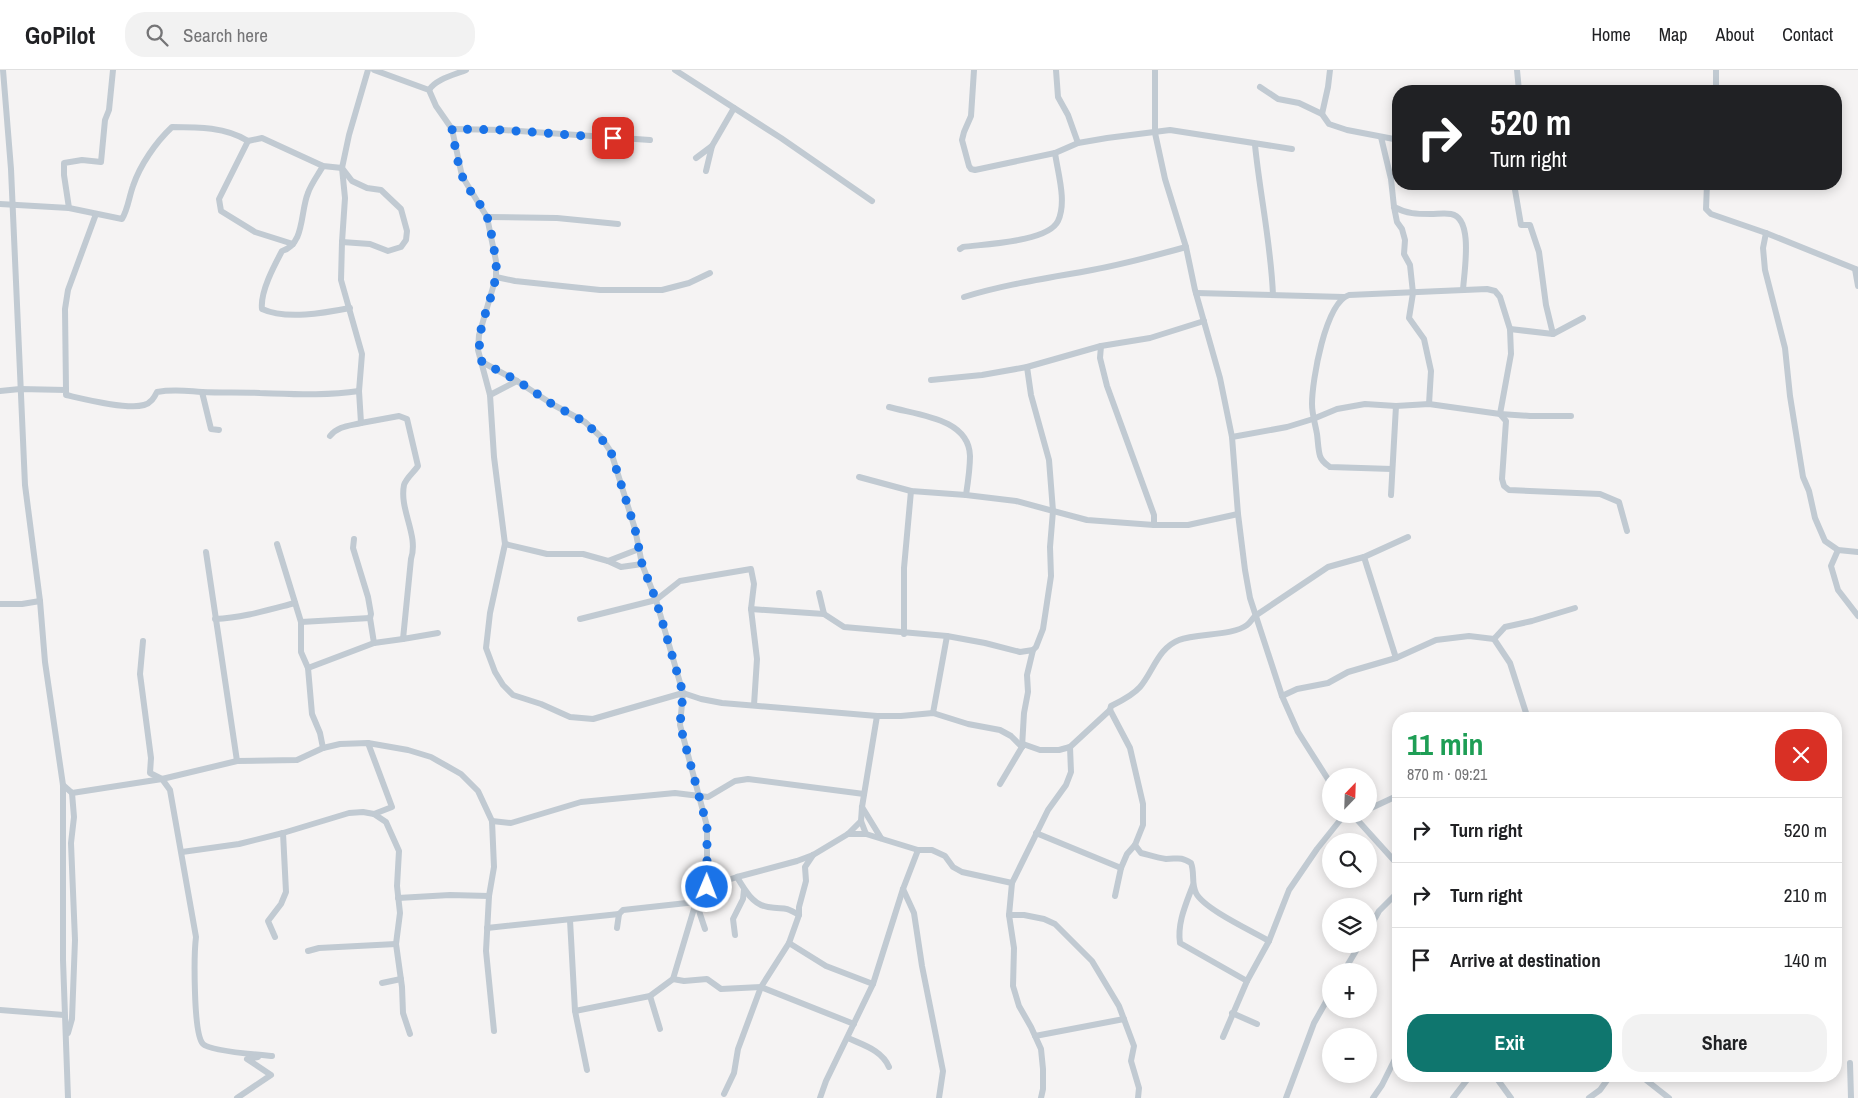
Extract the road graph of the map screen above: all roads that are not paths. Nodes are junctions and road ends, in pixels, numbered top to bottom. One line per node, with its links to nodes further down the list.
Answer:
1 (3, 70): 40 (street)
2 (113, 70): 42 (street)
3 (368, 70): 34 (street)
4 (374, 70): 18 (street)
5 (443, 70): 14 (street)
6 (466, 70): 14 (street)
7 (675, 70): 19 (street)
8 (974, 70): 31 (street)
9 (1056, 70): 27 (street)
10 (1155, 70): 22 (street)
11 (1330, 70): 20 (street)
12 (1517, 70): 15 (street)
13 (1716, 70): 16 (street)
14 (443, 79): 18 (street)
15 (1518, 85)
16 (1716, 85)
17 (1260, 87): 20 (street)
18 (429, 90): 21 (street)
19 (734, 108): 29 (street); 38 (street)
20 (1322, 114): 23 (street)
21 (452, 129): 25 (street); 44 (street)
22 (1155, 133): 27 (street); 28 (street); 49 (street)
23 (1380, 137): 24 (street); 41 (street)
24 (1392, 139)
25 (650, 140)
26 (248, 141): 33 (street); 43 (street); 48 (street)
27 (1078, 143): 31 (street)
28 (1255, 145): 30 (street); 58 (street)
29 (712, 146): 32 (street); 35 (street)
30 (1292, 150)
31 (1055, 153): 50 (street)
32 (696, 158)
33 (323, 166): 34 (street); 48 (street)
34 (342, 168): 47 (street); 47 (street)
35 (706, 171)
36 (1515, 190): 65 (street)
37 (1707, 190): 46 (street)
38 (872, 201)
39 (0, 204): 40 (street)
40 (12, 204): 42 (street); 71 (street)
41 (1394, 207): 55 (street); 57 (street)
42 (69, 208): 43 (street)
43 (96, 214): 72 (street)
44 (487, 217): 45 (street); 53 (street)
45 (618, 224)
46 (1766, 233): 51 (street); 101 (street)
47 (342, 242): 61 (street)
48 (293, 244): 61 (street)
49 (1186, 247): 56 (street); 59 (street)
50 (960, 249)
51 (1857, 270): 54 (street)
52 (710, 273): 53 (street)
53 (496, 276): 67 (street)
54 (1858, 286)
55 (1463, 290): 57 (street); 64 (street)
56 (1196, 292): 58 (street); 63 (street)
57 (1413, 293): 60 (street); 77 (street)
58 (1273, 295): 60 (street)
59 (964, 297)
60 (1344, 297): 82 (street)
61 (350, 308): 74 (street)
62 (1583, 318): 65 (street)
63 (1204, 322): 66 (street); 86 (street)
64 (1510, 329): 65 (street); 80 (street)
65 (1553, 334)
66 (1101, 346): 68 (street); 94 (street)
67 (482, 362): 70 (street); 76 (street)
68 (1027, 367): 69 (street); 92 (street)
69 (931, 380)
70 (518, 381): 76 (street); 100 (street)
71 (20, 389): 72 (street); 73 (street); 109 (street)
72 (66, 390): 75 (street)
73 (0, 391)
74 (359, 391): 75 (street); 83 (street)
75 (202, 392): 84 (street)
76 (490, 395): 99 (street)
77 (1429, 404): 78 (street); 80 (street)
78 (1396, 406): 82 (street); 87 (street)
79 (889, 407): 90 (street)
80 (1500, 414): 81 (street); 95 (street)
81 (1571, 416)
82 (1313, 419): 86 (street); 87 (street)
83 (361, 423): 85 (street); 124 (street)
84 (219, 430)
85 (330, 436)
86 (1232, 437): 93 (street)
87 (1392, 469): 91 (street)
88 (859, 477): 89 (street)
89 (911, 491): 90 (street); 122 (street)
90 (966, 495): 92 (street)
91 (1391, 495)
92 (1053, 511): 94 (street); 128 (street)
93 (1238, 514): 94 (street); 115 (street)
94 (1154, 525)
95 (1627, 531)
96 (1408, 537): 104 (street)
97 (354, 539): 117 (street)
98 (277, 544): 110 (street)
99 (505, 544): 105 (street); 131 (street)
100 (639, 549): 105 (street); 106 (street)
101 (1838, 550): 103 (street); 116 (street)
102 (206, 552): 118 (street)
103 (1858, 552)
104 (1364, 558): 115 (street); 129 (street)
105 (608, 561): 106 (street)
106 (642, 564): 108 (street)
107 (819, 593): 114 (street)
108 (656, 600): 113 (street); 119 (street); 131 (street)
109 (40, 602): 111 (street); 146 (street)
110 (295, 603): 118 (street); 120 (street)
111 (0, 604)
112 (1575, 608): 125 (street)
113 (751, 609): 114 (street); 133 (street)
114 (824, 614): 122 (street)
115 (1255, 616): 132 (street); 134 (street)
116 (1858, 616)
117 (370, 618): 120 (street); 127 (street)
118 (215, 619): 142 (street)
119 (580, 619)
120 (301, 622): 130 (street)
121 (438, 634): 124 (street)
122 (904, 634): 123 (street)
123 (947, 636): 128 (street); 135 (street)
124 (403, 639): 127 (street)
125 (1494, 639): 129 (street); 136 (street)
126 (144, 641): 144 (street)
127 (374, 643): 130 (street)
128 (1032, 650): 139 (street)
129 (1396, 658): 132 (street)
130 (308, 668): 140 (street)
131 (683, 693): 133 (street); 149 (street)
132 (1282, 696): 143 (street)
133 (754, 705): 137 (street)
134 (1110, 710): 141 (street); 163 (street)
135 (933, 712): 137 (street); 139 (street)
136 (1526, 712)
137 (877, 716): 148 (street)
138 (368, 743): 140 (street); 153 (street); 154 (street)
139 (1022, 747): 141 (street); 145 (street)
140 (323, 748): 142 (street)
141 (1070, 748): 159 (street)
142 (237, 761): 144 (street)
143 (1322, 770)
144 (162, 779): 147 (street); 165 (street)
145 (1000, 784)
146 (63, 785): 147 (street); 207 (street)
147 (72, 793): 217 (street)
148 (864, 794): 149 (street); 152 (street)
149 (700, 796): 154 (street); 174 (street)
150 (1392, 798): 151 (street)
151 (1378, 805)
152 (862, 807): 155 (street); 162 (street)
153 (374, 814): 158 (street); 179 (street)
154 (492, 821): 177 (street)
155 (861, 821): 160 (street); 161 (street)
156 (1338, 823): 192 (street)
157 (1363, 823): 167 (street)
158 (283, 833): 165 (street); 191 (street)
159 (1036, 833): 170 (street); 172 (street)
160 (848, 834): 161 (street); 166 (street)
161 (866, 834): 162 (street)
162 (881, 838): 164 (street)
163 (1135, 844): 170 (street); 173 (street)
164 (918, 850): 172 (street); 175 (street)
165 (182, 852): 228 (street)
166 (813, 855): 168 (street); 169 (street)
167 (1392, 858)
168 (797, 862): 169 (street); 171 (street)
169 (806, 867): 183 (street)
170 (1120, 868): 178 (street)
171 (738, 877): 174 (street); 176 (street)
172 (1012, 883): 184 (street)
173 (1193, 885): 192 (street); 198 (street)
174 (707, 887): 181 (street)
175 (903, 888): 200 (street); 230 (street)
176 (744, 890): 183 (street); 190 (street)
177 (489, 896): 179 (street); 187 (street)
178 (1115, 896)
179 (398, 898): 194 (street)
180 (1392, 898): 185 (street)
181 (696, 902): 182 (street); 189 (street); 197 (street)
182 (619, 914): 186 (street); 188 (street)
183 (799, 915): 193 (street)
184 (1009, 915): 208 (street); 214 (street)
185 (1377, 915)
186 (570, 920): 187 (street); 205 (street)
187 (487, 928): 212 (street)
188 (617, 928)
189 (705, 929)
190 (734, 935)
191 (275, 938)
192 (1269, 941): 198 (street)
193 (789, 943): 200 (street); 201 (street)
194 (396, 944): 195 (street); 196 (street)
195 (308, 952)
196 (401, 979): 199 (street); 213 (street)
197 (673, 979): 201 (street); 202 (street)
198 (1247, 981): 206 (street)
199 (382, 983)
200 (873, 984): 209 (street)
201 (761, 987): 209 (street); 226 (street)
202 (650, 996): 205 (street); 211 (street)
203 (1322, 1009): 233 (street)
204 (0, 1010): 207 (street)
205 (575, 1011): 221 (street)
206 (1232, 1013): 210 (street); 215 (street)
207 (64, 1015): 217 (street)
208 (1124, 1019): 214 (street); 232 (street)
209 (854, 1024): 216 (street)
210 (1257, 1024)
211 (660, 1029)
212 (494, 1031)
213 (410, 1034)
214 (1035, 1036): 231 (street)
215 (1222, 1036)
216 (848, 1038): 220 (street); 229 (street)
217 (66, 1039): 227 (street)
218 (1850, 1063): 239 (street)
219 (1392, 1065): 234 (street)
220 (889, 1067)
221 (587, 1070)
222 (1465, 1082): 235 (street)
223 (1499, 1082): 236 (street)
224 (1606, 1082): 237 (street)
225 (1649, 1082): 238 (street)
226 (724, 1094)
227 (68, 1098)
228 (237, 1098)
229 (820, 1098)
230 (939, 1098)
231 (1041, 1098)
232 (1138, 1098)
233 (1286, 1098)
234 (1373, 1098)
235 (1453, 1098)
236 (1511, 1098)
237 (1589, 1098)
238 (1669, 1098)
239 (1851, 1098)

